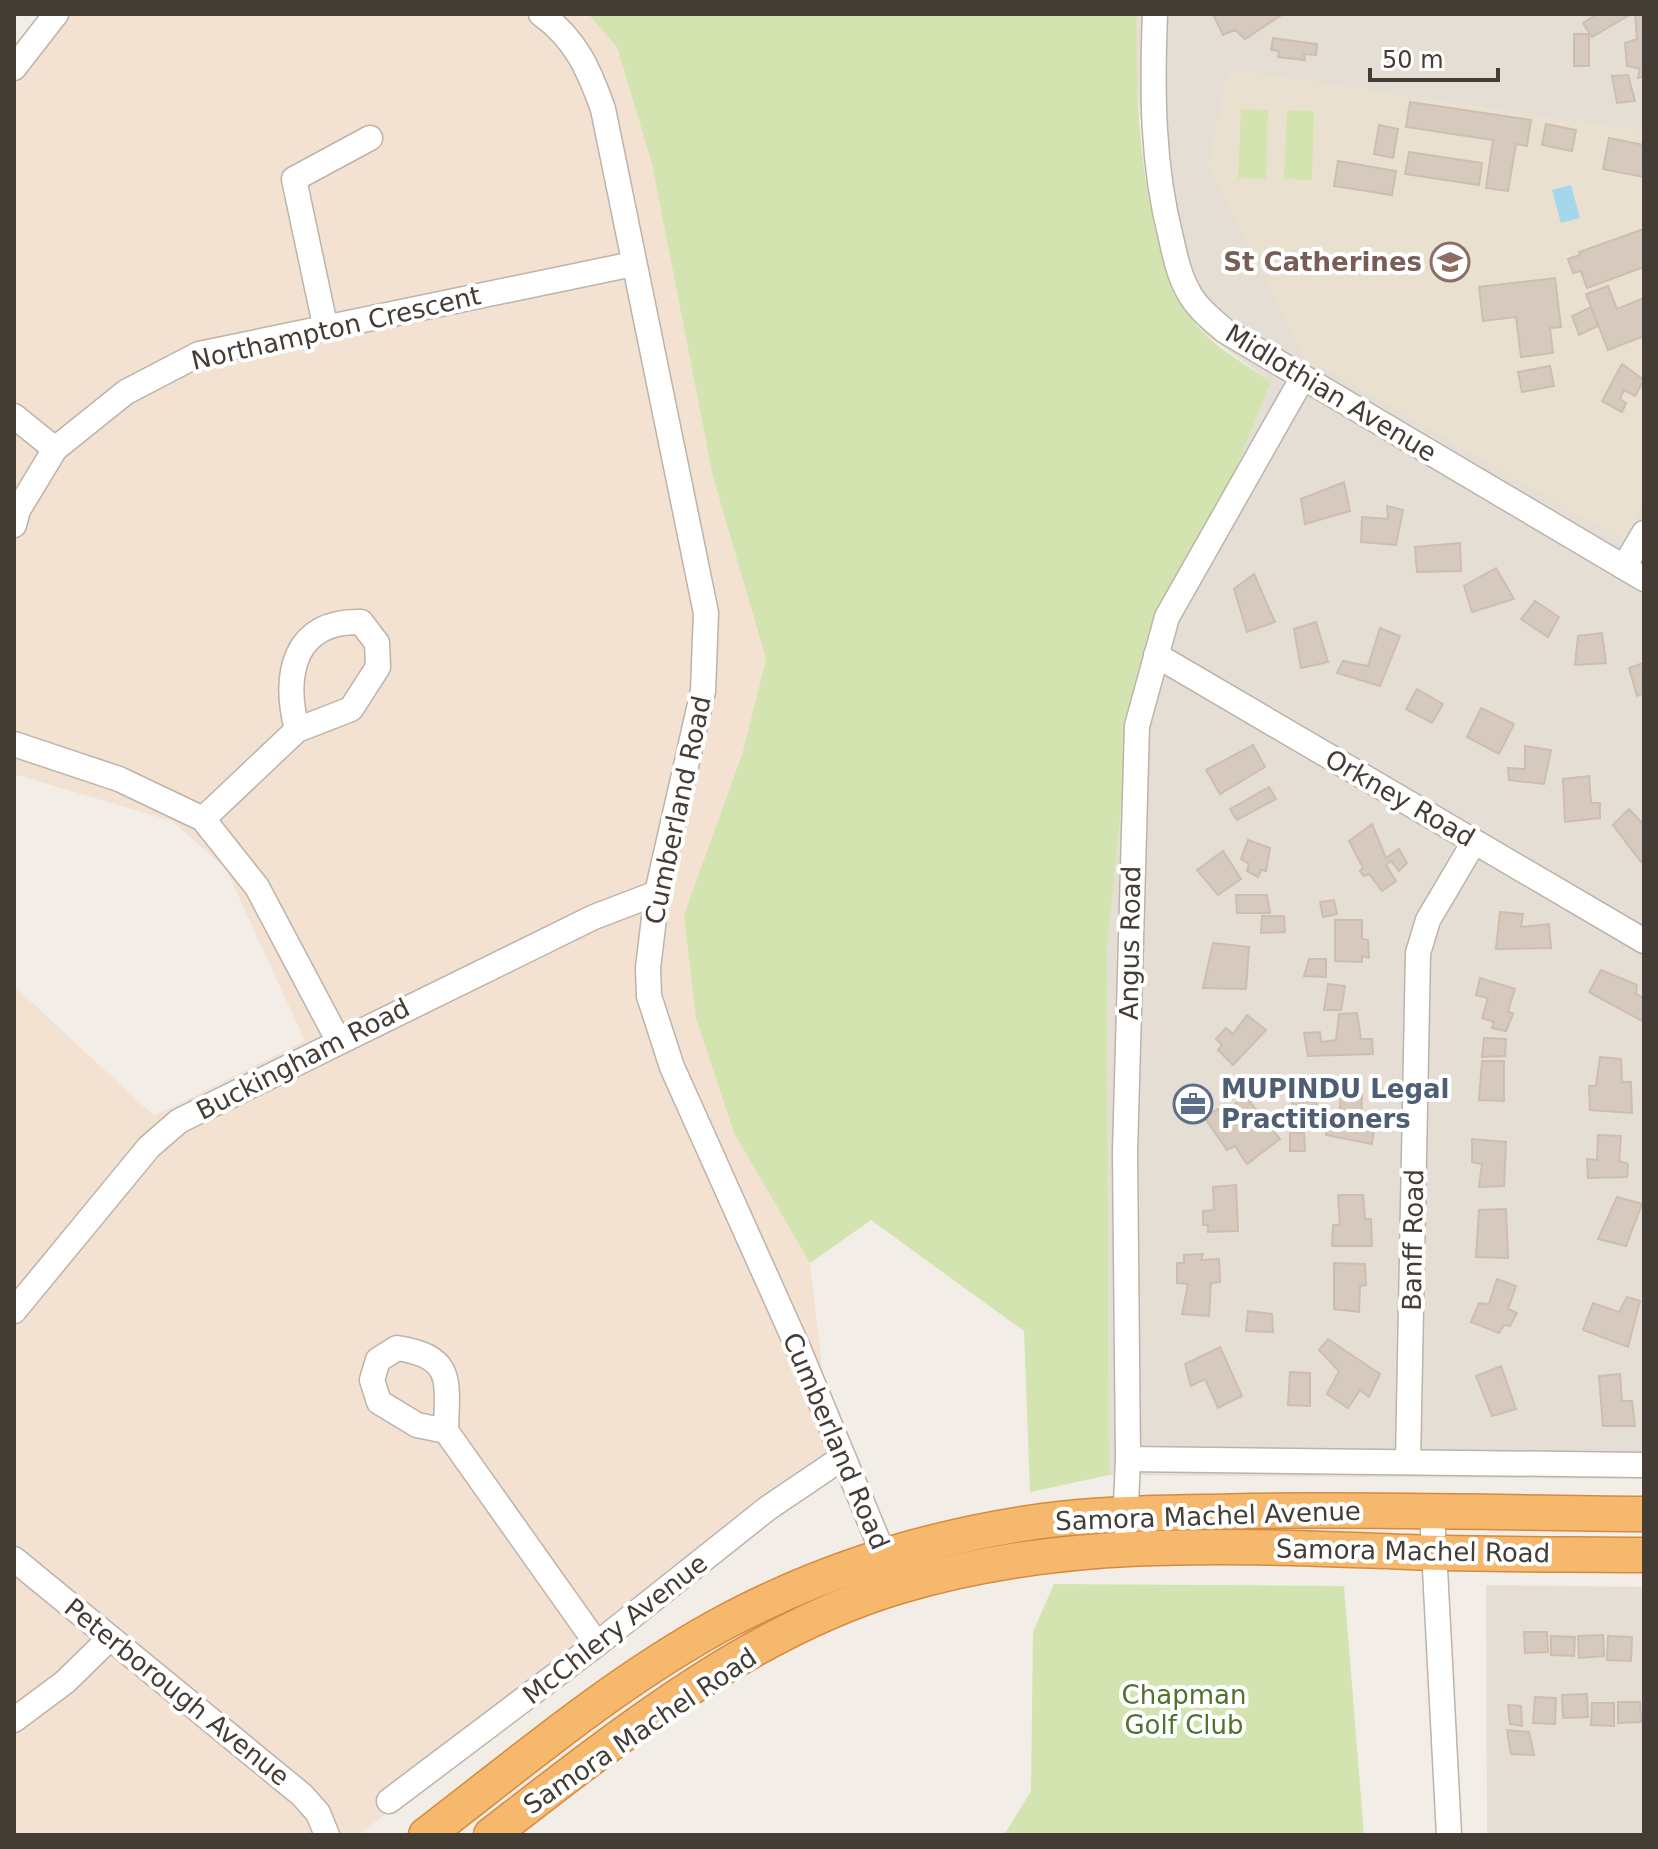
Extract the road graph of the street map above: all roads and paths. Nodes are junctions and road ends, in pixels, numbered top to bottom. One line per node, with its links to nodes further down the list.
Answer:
1 (56, 14): 4 (street)
2 (541, 14): 6 (street, Cumberland Road)
3 (1155, 14): 8 (street, Midlothian Avenue)
4 (14, 68)
5 (370, 138): 7 (street)
6 (633, 264): 7 (street, Northampton Crescent); 19 (street, Cumberland Road)
7 (325, 325): 10 (street, Northampton Crescent)
8 (1303, 377): 13 (street, Midlothian Avenue); 14 (street, Angus Road)
9 (14, 416): 10 (street)
10 (55, 449): 11 (street, Northampton Crescent)
11 (14, 525)
12 (1644, 533): 13 (street)
13 (1634, 573)
14 (1156, 655): 18 (street, Orkney Road); 25 (street, Angus Road)
15 (297, 730): 15 (street); 17 (street)
16 (14, 744): 17 (street)
17 (203, 819): 21 (street)
18 (1474, 842): 20 (street, Orkney Road); 26 (street, Banff Road)
19 (657, 893): 21 (street, Buckingham Road); 24 (street, Cumberland Road)
20 (1644, 941)
21 (338, 1040): 22 (street, Buckingham Road)
22 (14, 1311)
23 (446, 1431): 38 (street)
24 (842, 1458): 33 (street, Cumberland Road); 38 (street, McChlery Avenue)
25 (1128, 1459): 26 (street, Samora Machel Avenue); 29 (street, Angus Road)
26 (1408, 1461): 27 (street, Samora Machel Avenue)
27 (1644, 1465)
28 (1432, 1512): 29 (highway, Samora Machel Avenue); 30 (highway, Samora Machel Avenue); 32 (street)
29 (1126, 1514): 31 (street, Angus Road); 33 (highway, Samora Machel Avenue)
30 (1644, 1514)
31 (1124, 1549): 32 (highway, Samora Machel Road); 36 (highway, Samora Machel Road)
32 (1434, 1553): 34 (highway, Samora Machel Road); 44 (street)
33 (882, 1555): 36 (street, Cumberland Road); 42 (highway, Samora Machel Avenue)
34 (1644, 1555)
35 (14, 1559): 37 (street, Peterborough Avenue)
36 (899, 1586): 43 (highway, Samora Machel Road)
37 (110, 1638): 39 (street); 41 (street, Peterborough Avenue)
38 (597, 1644): 40 (street, McChlery Avenue)
39 (14, 1720)
40 (389, 1801)
41 (327, 1835)
42 (426, 1835)
43 (491, 1835)
44 (1449, 1835)

